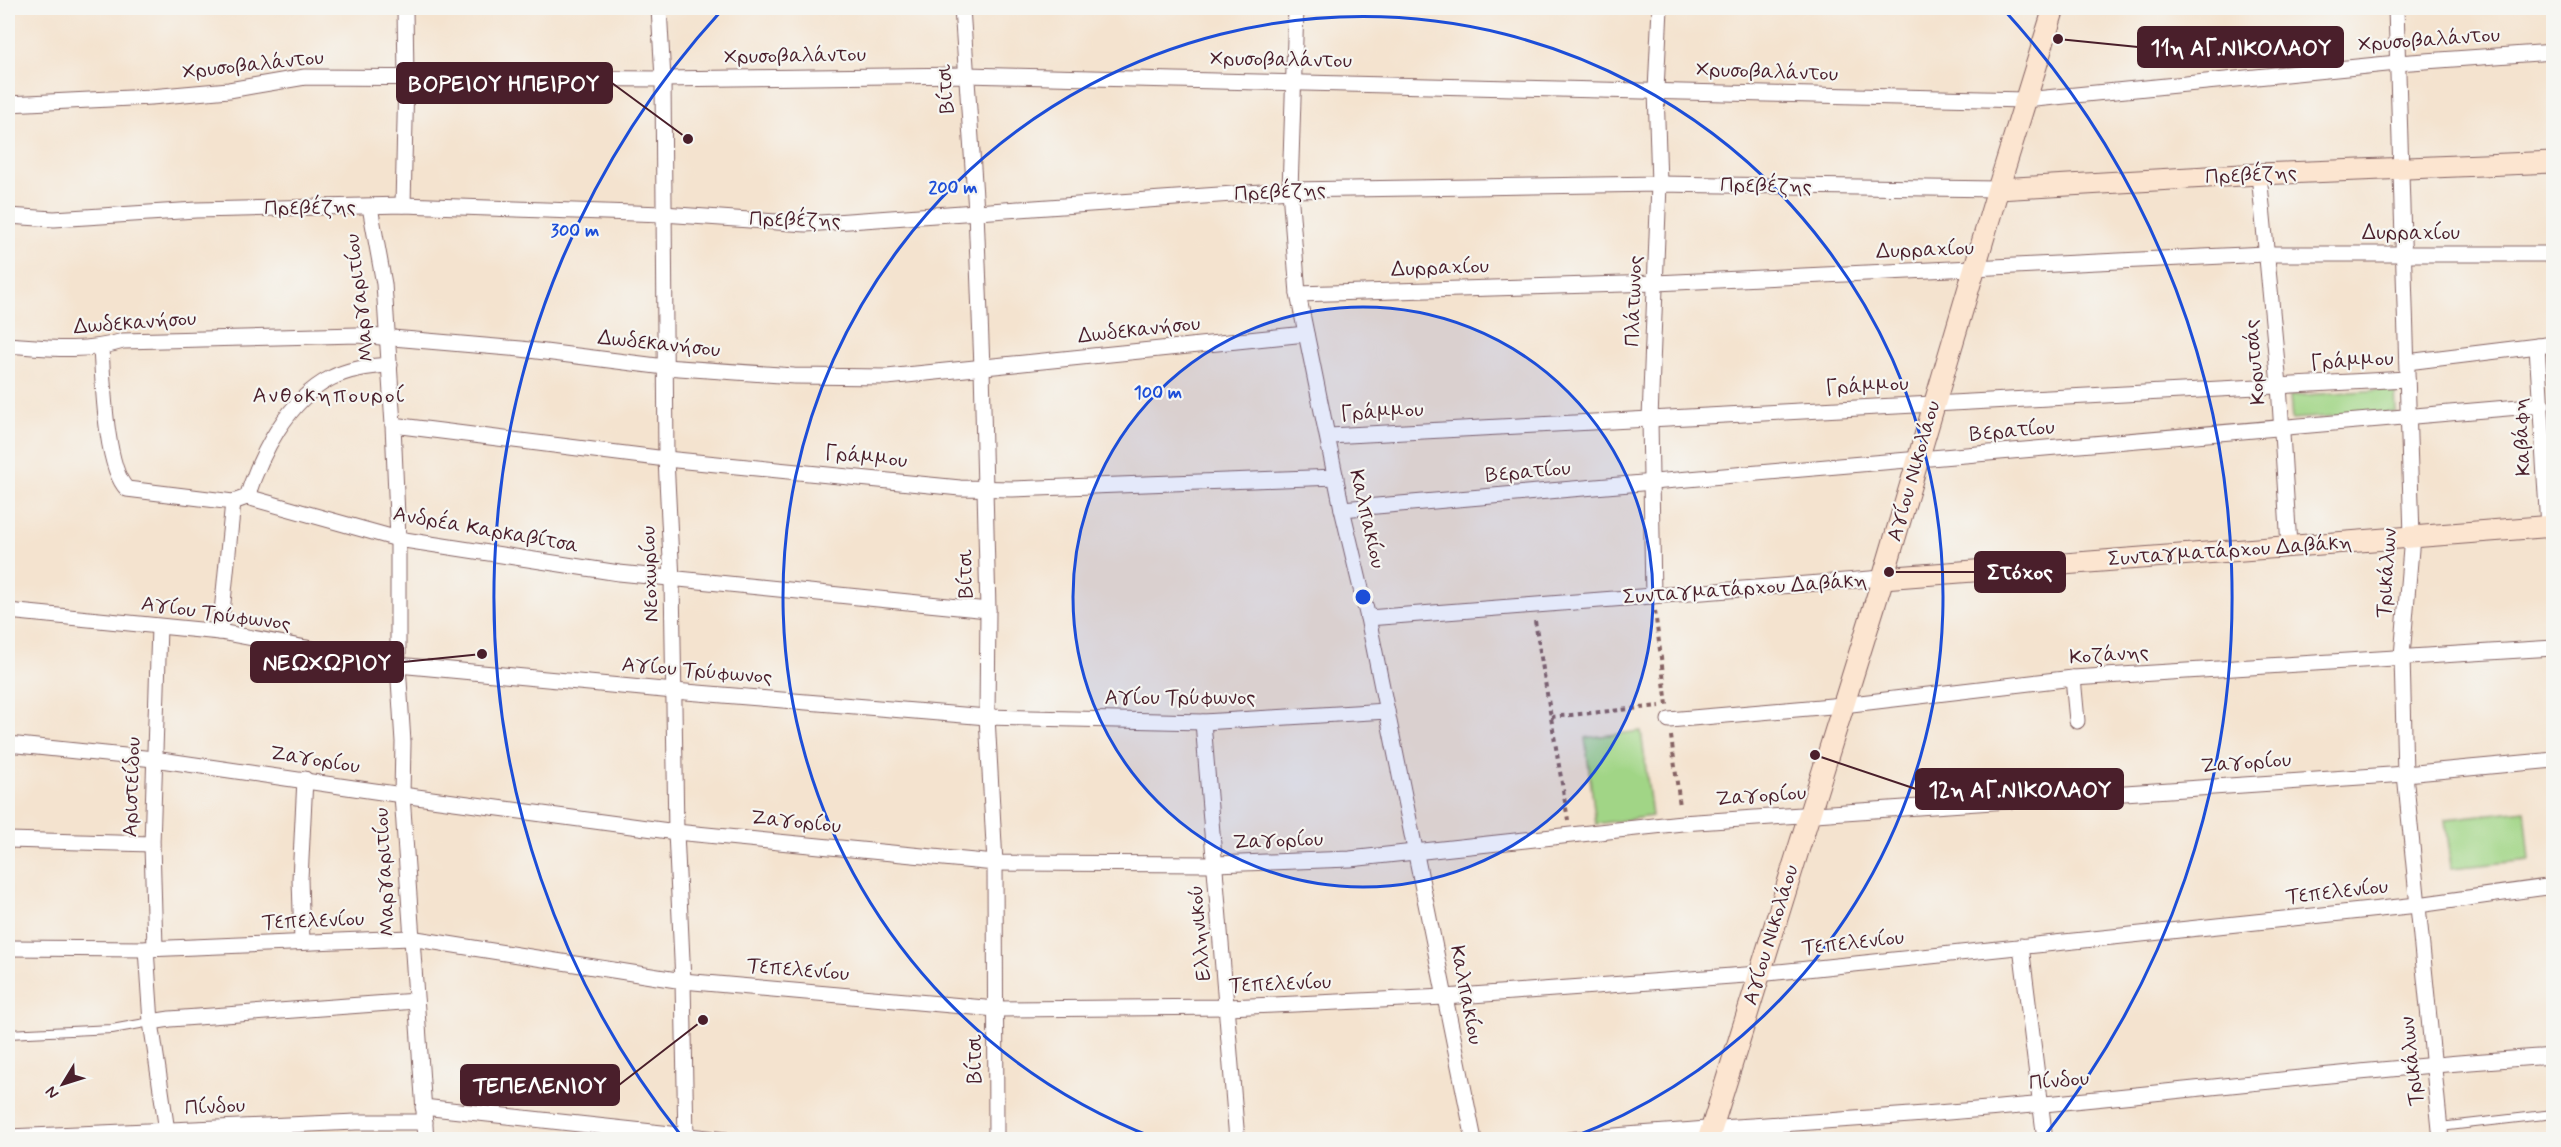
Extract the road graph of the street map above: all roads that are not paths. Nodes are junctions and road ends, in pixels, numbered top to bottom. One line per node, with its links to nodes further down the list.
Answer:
1 (405, 8): 11 (street)
2 (659, 8): 12 (street, Νεοχωρίου)
3 (962, 8): 10 (street, Βίτσι)
4 (1296, 8): 13 (street, Καλπακίου)
5 (1660, 8): 14 (street, Πλάτωνος)
6 (2054, 8): 15 (street, Αγίου Νικολάου)
7 (2396, 8): 9 (street, Τρικάλων)
8 (2553, 52): 9 (street, Χρυσοβαλάντου)
9 (2397, 63): 15 (street, Χρυσοβαλάντου); 18 (street, Τρικάλων)
10 (966, 75): 12 (street, Χρυσοβαλάντου); 13 (street, Χρυσοβαλάντου); 25 (street, Βίτσι)
11 (406, 79): 12 (street, Χρυσοβαλάντου); 16 (street, Χρυσοβαλάντου); 23 (street)
12 (663, 79): 26 (street, Νεοχωρίου)
13 (1293, 81): 14 (street, Χρυσοβαλάντου); 22 (street, Καλπακίου)
14 (1656, 90): 15 (street, Χρυσοβαλάντου); 20 (street, Πλάτωνος)
15 (2025, 100): 21 (street, Αγίου Νικολάου)
16 (8, 104)
17 (2553, 162): 18 (street, Πρεβέζης)
18 (2401, 167): 19 (street, Πρεβέζης); 29 (street, Τρικάλων)
19 (2259, 174): 21 (street, Πρεβέζης); 28 (street, Κορυτσάς)
20 (1659, 184): 21 (street, Πρεβέζης); 22 (street, Πρεβέζης); 32 (street, Πλάτωνος)
21 (1998, 189): 31 (street, Αγίου Νικολάου)
22 (1290, 190): 25 (street, Πρεβέζης); 33 (street, Καλπακίου)
23 (403, 205): 24 (street, Πρεβέζης); 26 (street, Πρεβέζης)
24 (370, 207): 27 (street, Πρεβέζης); 35 (street, Μαργαριτίου)
25 (976, 211): 26 (street, Πρεβέζης); 43 (street, Βίτσι)
26 (663, 213): 42 (street, Νεοχωρίου)
27 (8, 216)
28 (2265, 254): 29 (street, Δυρραχίου); 31 (street, Δυρραχίου); 45 (street, Κορυτσάς)
29 (2403, 254): 30 (street, Δυρραχίου); 40 (street, Τρικάλων)
30 (2553, 254)
31 (1974, 269): 32 (street, Δυρραχίου); 46 (street, Αγίου Νικολάου)
32 (1656, 283): 33 (street, Δυρραχίου); 49 (street, Πλάτωνος)
33 (1298, 294): 34 (street, Καλπακίου)
34 (1306, 334): 43 (street, Δωδεκανήσου); 52 (street, Καλπακίου)
35 (388, 339): 39 (street, Δωδεκανήσου); 41 (street, Μαργαριτίου); 42 (street, Δωδεκανήσου)
36 (2553, 344): 38 (street, Γράμμου)
37 (8, 345): 39 (street, Δωδεκανήσου)
38 (2537, 346): 40 (street, Γράμμου); 47 (street, Καβάφη)
39 (101, 348): 58 (street, Ανδρέα Καρκαβίτσα)
40 (2407, 362): 44 (street, Τρικάλων)
41 (390, 365): 50 (street, Μαργαριτίου); 58 (street)
42 (665, 367): 43 (street, Δωδεκανήσου); 53 (street, Νεοχωρίου)
43 (982, 368): 57 (street, Βίτσι)
44 (2407, 379): 45 (street, Γράμμου); 48 (street, Τρικάλων)
45 (2279, 385): 46 (street, Γράμμου); 51 (street, Κορυτσάς)
46 (1934, 404): 49 (street, Γράμμου); 54 (street, Αγίου Νικολάου)
47 (2542, 405): 48 (street, Βερατίου); 60 (street, Καβάφη)
48 (2408, 417): 51 (street, Βερατίου); 61 (street, Τρικάλων)
49 (1650, 419): 52 (street, Γράμμου); 56 (street, Πλάτωνος)
50 (393, 425): 53 (street, Γράμμου); 62 (street, Μαργαριτίου)
51 (2281, 428): 54 (street, Βερατίου); 63 (street, Κορυτσάς)
52 (1329, 436): 55 (street, Καλπακίου)
53 (666, 459): 57 (street, Γράμμου); 65 (street, Νεοχωρίου)
54 (1917, 461): 56 (street, Βερατίου); 64 (street, Αγίου Νικολάου)
55 (1336, 477): 57 (street, Γράμμου); 59 (street, Καλπακίου)
56 (1651, 482): 59 (street, Βερατίου); 66 (street, Πλάτωνος)
57 (986, 489): 67 (street, Βίτσι)
58 (240, 500): 62 (street, Ανδρέα Καρκαβίτσα); 71 (street)
59 (1342, 509): 69 (street, Καλπακίου)
60 (2551, 526): 61 (street, Συνταγματάρχου Δαβάκη)
61 (2412, 537): 63 (street, Συνταγματάρχου Δαβάκη); 73 (street, Τρικάλων)
62 (398, 538): 65 (street, Ανδρέα Καρκαβίτσα); 74 (street, Μαργαριτίου)
63 (2289, 546): 64 (street, Συνταγματάρχου Δαβάκη)
64 (1883, 578): 66 (street, Συνταγματάρχου Δαβάκη); 77 (street, Αγίου Νικολάου)
65 (672, 580): 67 (street, Ανδρέα Καρκαβίτσα); 76 (street, Νεοχωρίου)
66 (1653, 596): 69 (street, Συνταγματάρχου Δαβάκη)
67 (988, 610): 80 (street, Βίτσι)
68 (8, 611): 70 (street, Αγίου Τρύφωνος)
69 (1368, 618): 78 (street, Καλπακίου)
70 (159, 627): 71 (street, Αγίου Τρύφωνος); 84 (street, Αριστείδου)
71 (220, 632): 74 (street, Αγίου Τρύφωνος)
72 (2553, 648): 73 (street, Κοζάνης)
73 (2402, 656): 75 (street, Κοζάνης); 86 (street, Τρικάλων)
74 (398, 665): 76 (street, Αγίου Τρύφωνος); 88 (street, Μαργαριτίου)
75 (2073, 678): 77 (street, Κοζάνης); 81 (street)
76 (674, 691): 80 (street, Αγίου Τρύφωνος); 90 (street, Νεοχωρίου)
77 (1843, 705): 79 (street, Κοζάνης); 89 (street, Αγίου Νικολάου)
78 (1387, 711): 82 (street, Αγίου Τρύφωνος); 93 (street, Καλπακίου)
79 (1668, 712)
80 (987, 717): 82 (street, Αγίου Τρύφωνος); 94 (street, Βίτσι)
81 (2077, 721)
82 (1203, 722): 95 (street, Ελληνικού)
83 (8, 744): 84 (street, Ζαγορίου)
84 (154, 759): 87 (street, Ζαγορίου); 92 (street, Αριστείδου)
85 (2553, 760): 86 (street, Ζαγορίου)
86 (2405, 774): 89 (street, Ζαγορίου); 97 (street, Τρικάλων)
87 (305, 779): 88 (street, Ζαγορίου); 99 (street)
88 (402, 795): 90 (street, Ζαγορίου); 98 (street, Μαργαριτίου)
89 (1809, 813): 93 (street, Ζαγορίου); 103 (street, Αγίου Νικολάου)
90 (676, 832): 94 (street, Ζαγορίου); 104 (street, Νεοχωρίου)
91 (8, 840): 92 (street)
92 (152, 844): 102 (street, Αριστείδου)
93 (1416, 852): 95 (street, Ζαγορίου); 105 (street, Καλπακίου)
94 (995, 863): 95 (street, Ζαγορίου); 108 (street, Βίτσι)
95 (1215, 864): 107 (street, Ελληνικού)
96 (2553, 886): 97 (street, Τεπελενίου)
97 (2418, 905): 100 (street, Τεπελενίου); 112 (street, Τρικάλων)
98 (410, 938): 99 (street, Τεπελενίου); 104 (street, Τεπελενίου); 106 (street, Μαργαριτίου)
99 (302, 942): 102 (street, Τεπελενίου)
100 (2021, 946): 103 (street, Τεπελενίου); 113 (street)
101 (8, 948): 102 (street, Τεπελενίου)
102 (150, 948): 109 (street, Αριστείδου)
103 (1759, 974): 105 (street, Τεπελενίου); 117 (street, Αγίου Νικολάου)
104 (683, 981): 108 (street, Τεπελενίου); 120 (street, Νεοχωρίου)
105 (1445, 997): 107 (street, Τεπελενίου); 125 (street, Καλπακίου)
106 (416, 1001): 109 (street); 114 (street, Μαργαριτίου)
107 (1228, 1007): 108 (street, Τεπελενίου); 124 (street, Ελληνικού)
108 (996, 1009): 123 (street, Βίτσι)
109 (151, 1022): 110 (lane); 116 (street, Αριστείδου)
110 (8, 1034)
111 (2553, 1056): 112 (street, Πίνδου)
112 (2434, 1064): 113 (street, Πίνδου); 118 (street, Τρικάλων)
113 (2042, 1104): 117 (street, Πίνδου); 127 (street)
114 (424, 1114): 116 (street, Πίνδου); 120 (street, Πίνδου); 121 (street, Μαργαριτίου)
115 (2553, 1114): 118 (lane)
116 (176, 1133): 119 (street, Πίνδου)
117 (1710, 1133): 126 (street, Πίνδου)
118 (2441, 1133)
119 (8, 1137)
120 (686, 1137): 122 (street, Πίνδου)
121 (426, 1140)
122 (726, 1140)
123 (996, 1140)
124 (1238, 1140)
125 (1474, 1140)
126 (1568, 1140)
127 (2045, 1140)

